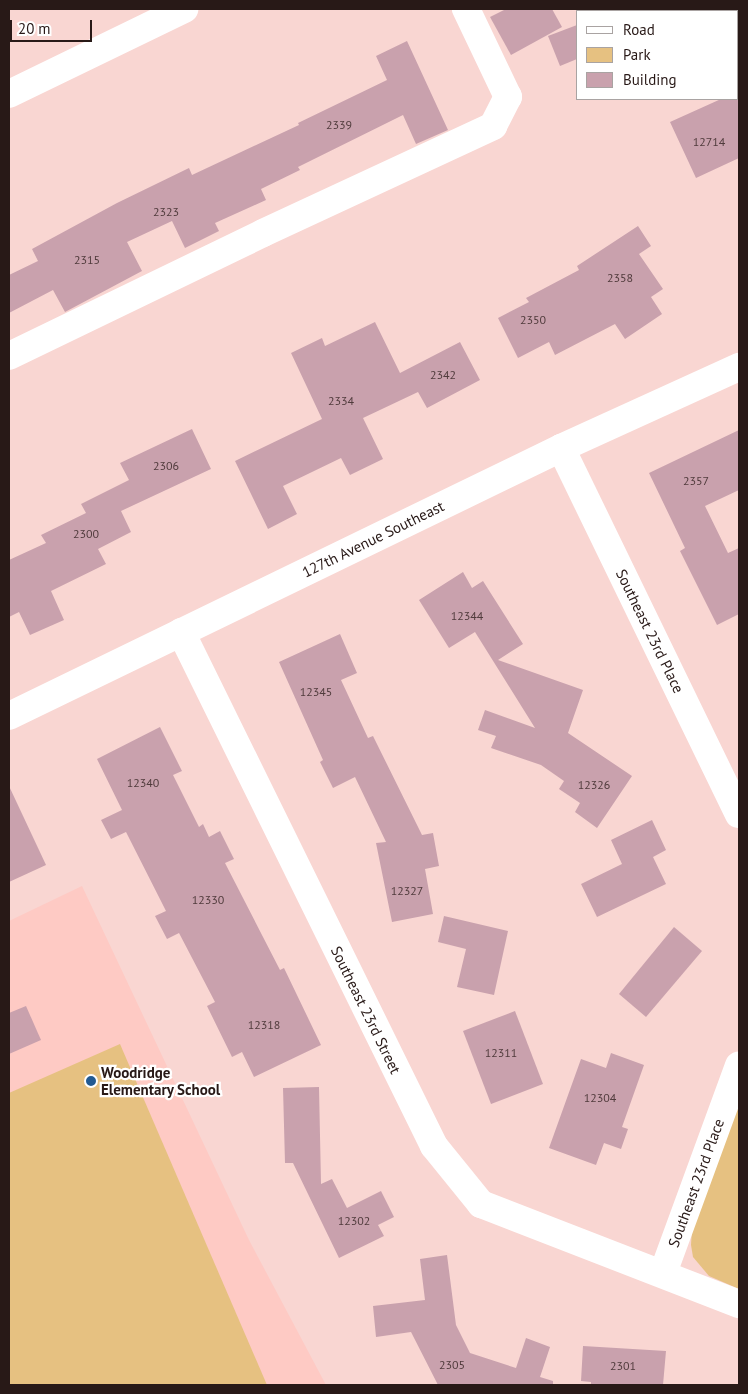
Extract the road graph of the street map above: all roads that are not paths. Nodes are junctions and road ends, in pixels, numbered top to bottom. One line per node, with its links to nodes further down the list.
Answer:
1 (184, 9): 3 (street)
2 (466, 9): 4 (street)
3 (9, 94)
4 (9, 356)
5 (739, 367): 6 (street, 127th Avenue Southeast)
6 (561, 448): 7 (street, 127th Avenue Southeast); 9 (street, Southeast 23rd Place)
7 (182, 632): 8 (street, 127th Avenue Southeast); 11 (street, Southeast 23rd Street)
8 (9, 716)
9 (739, 814)
10 (739, 1066): 11 (street, Southeast 23rd Place)
11 (663, 1273): 12 (street, Southeast 23rd Street)
12 (739, 1304)

